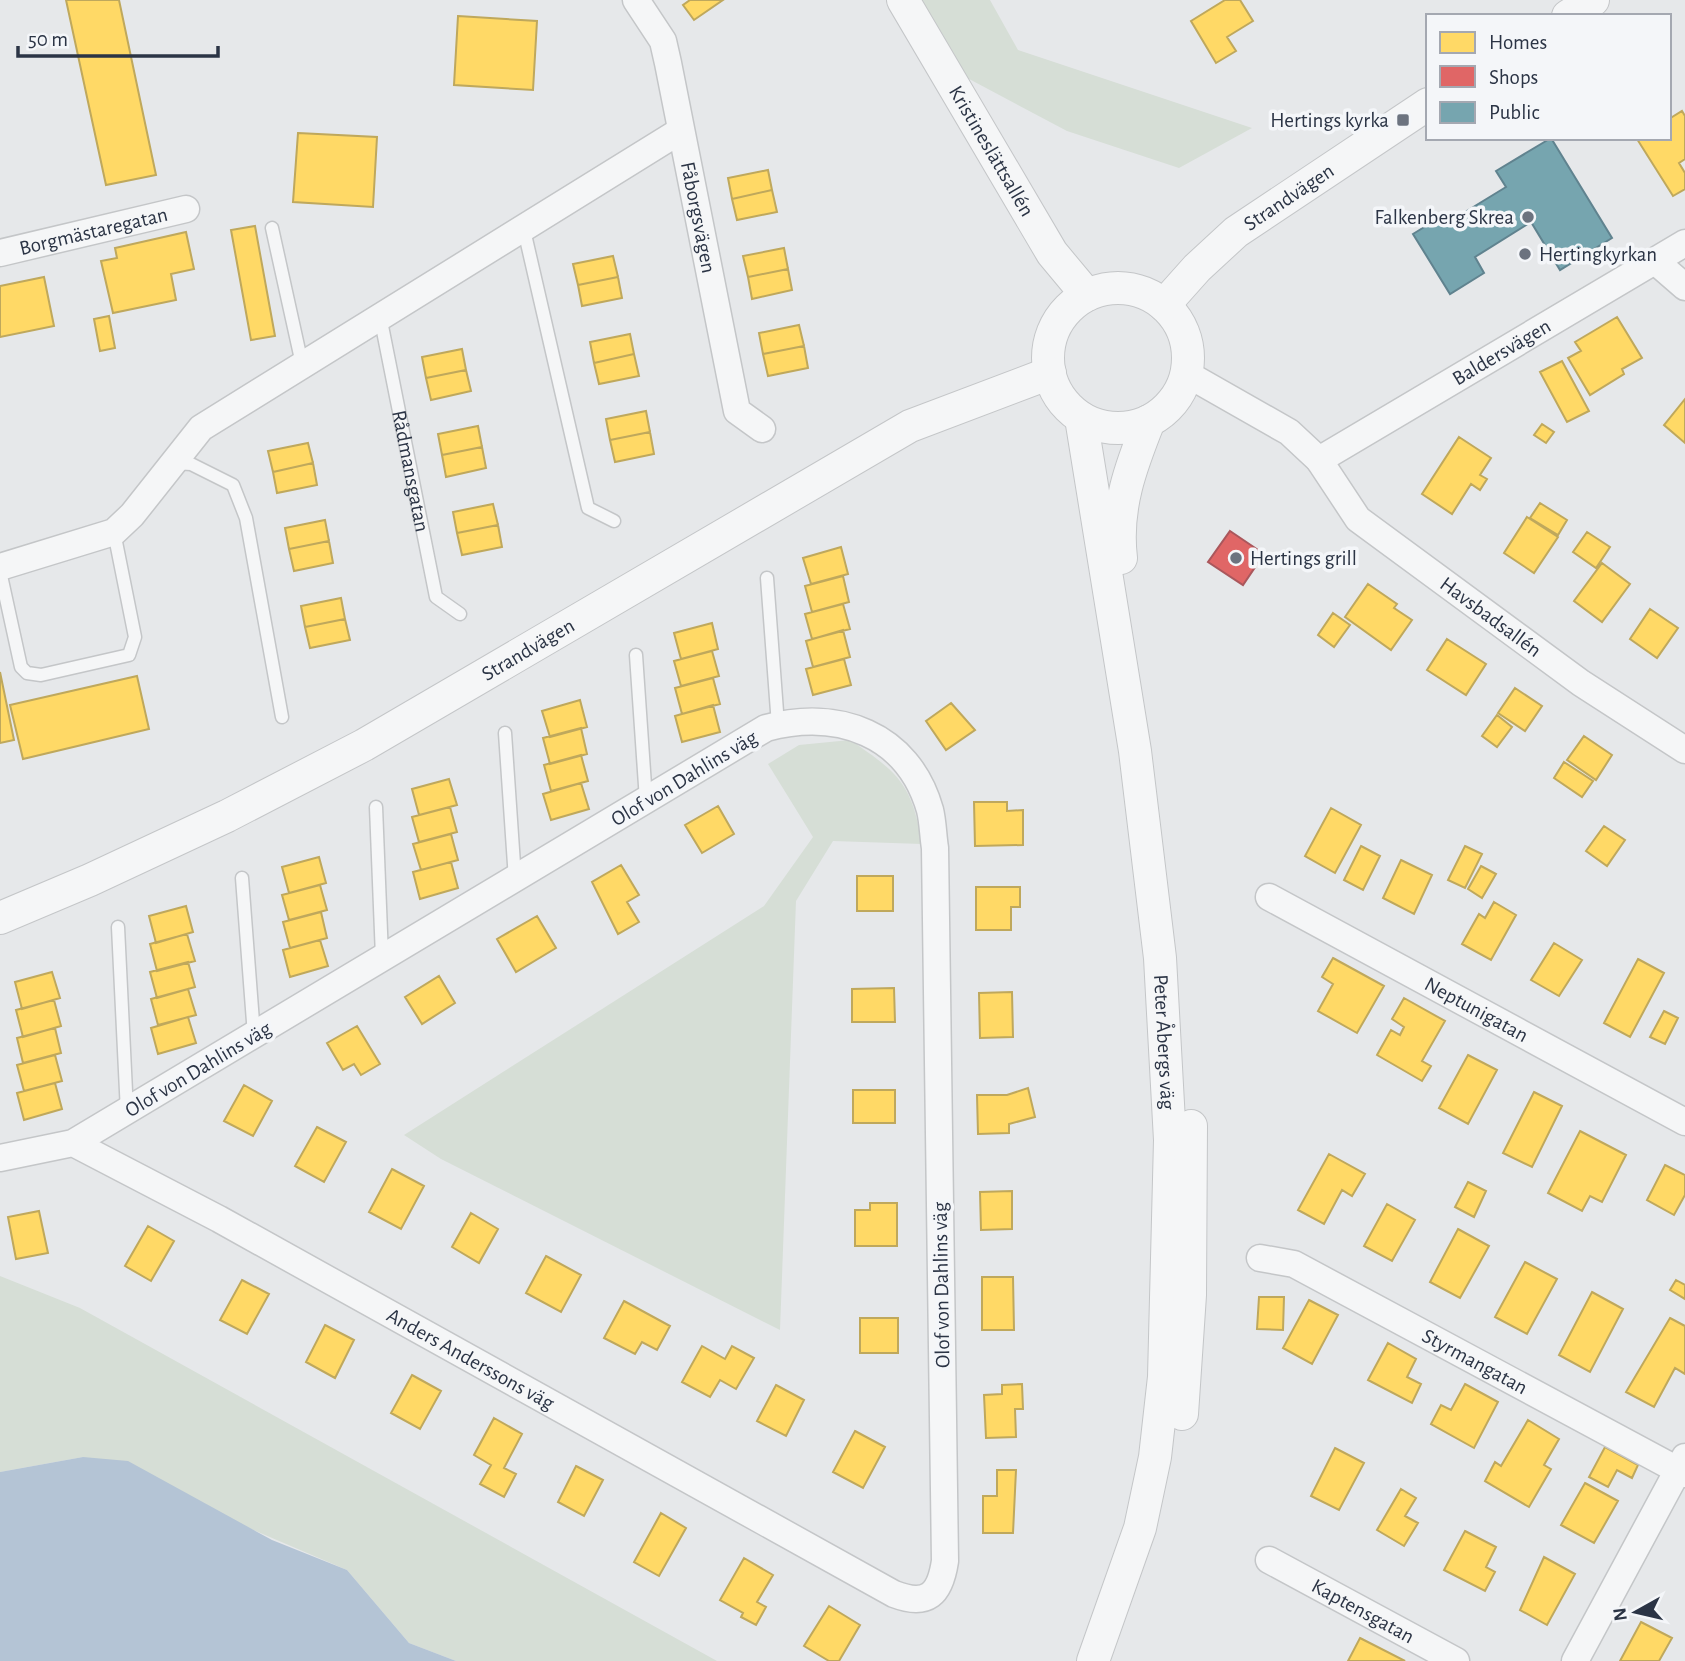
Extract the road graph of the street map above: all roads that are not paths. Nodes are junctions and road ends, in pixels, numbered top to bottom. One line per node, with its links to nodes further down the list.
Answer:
1 (636, 0): 6 (street, Fåborgsvägen)
2 (903, 0): 14 (street, Kristineslättsallén)
3 (1593, 0): 4 (street)
4 (1571, 14)
5 (1426, 105): 15 (street, Strandvägen)
6 (680, 131): 9 (street); 22 (street, Fåborgsvägen)
7 (186, 209): 11 (street, Borgmästaregatan)
8 (272, 228): 17 (lane)
9 (524, 230): 16 (street); 25 (lane)
10 (1685, 243): 12 (street, Baldersvägen)
11 (0, 253)
12 (1656, 261): 13 (street); 23 (street, Baldersvägen)
13 (1685, 286)
14 (1087, 295): 15 (street); 18 (street)
15 (1164, 305): 19 (street)
16 (380, 316): 17 (street); 29 (lane, Rådmansgatan)
17 (302, 364): 24 (street)
18 (1050, 373): 20 (street); 40 (street, Strandvägen)
19 (1187, 374): 21 (street); 23 (street, Havsbadsallén)
20 (1081, 418): 21 (street); 52 (street, Peter Åbergs väg)
21 (1150, 421): 53 (street, Peter Åbergs väg)
22 (762, 429)
23 (1319, 460): 34 (street, Havsbadsallén)
24 (170, 463): 26 (street); 31 (lane)
25 (614, 521)
26 (114, 532): 27 (street); 27 (lane)
27 (0, 569)
28 (767, 578): 32 (lane)
29 (460, 614)
30 (636, 655): 35 (lane)
31 (282, 717)
32 (778, 725): 35 (street, Olof von Dahlins väg); 51 (street, Olof von Dahlins väg)
33 (505, 733): 38 (lane)
34 (1685, 750)
35 (646, 800): 38 (street, Olof von Dahlins väg)
36 (376, 807): 42 (lane)
37 (242, 878): 43 (lane)
38 (515, 879): 42 (street, Olof von Dahlins väg)
39 (1269, 897): 45 (street, Neptunigatan)
40 (0, 918)
41 (118, 927): 44 (lane)
42 (382, 958): 43 (street, Olof von Dahlins väg)
43 (254, 1036): 44 (street, Olof von Dahlins väg)
44 (127, 1112): 46 (street, Olof von Dahlins väg)
45 (1685, 1122)
46 (73, 1143): 47 (street); 51 (street, Anders Anderssons väg)
47 (0, 1158)
48 (1260, 1258): 49 (street, Styrmangatan)
49 (1683, 1467): 55 (street)
50 (1269, 1560): 54 (street, Kaptensgatan)
51 (932, 1595)
52 (1093, 1661)
53 (1115, 1661)
54 (1456, 1661)
55 (1575, 1661)

